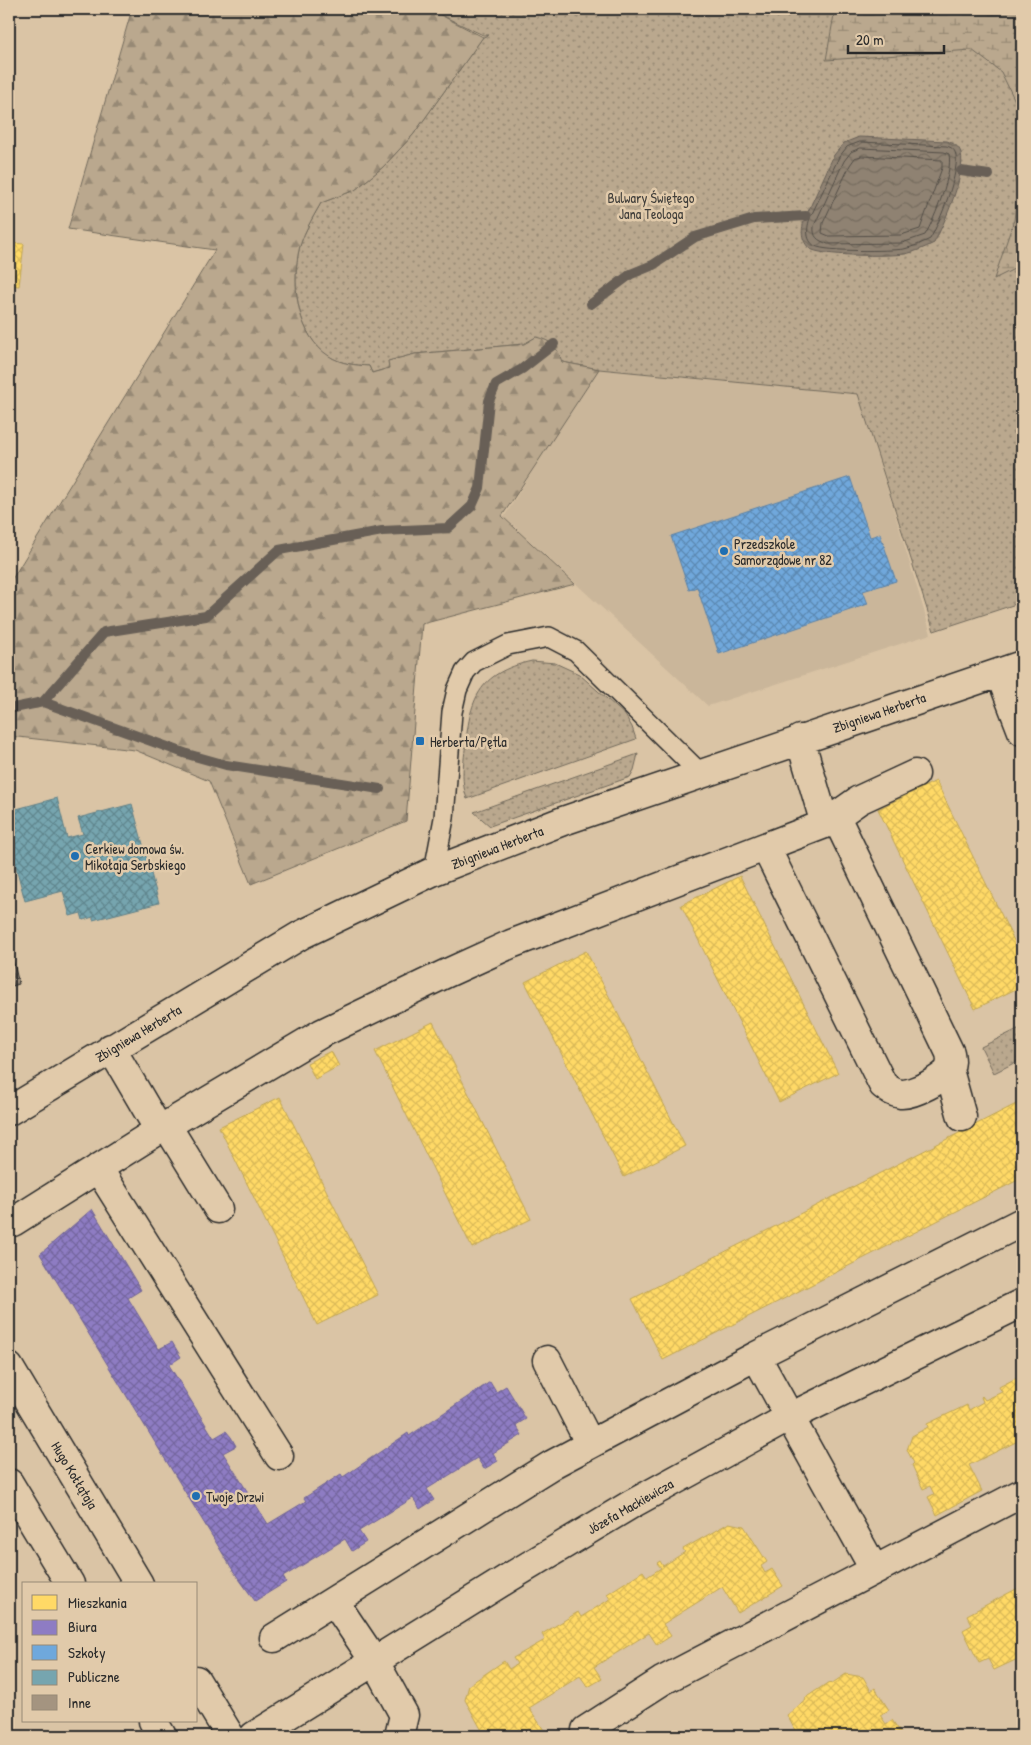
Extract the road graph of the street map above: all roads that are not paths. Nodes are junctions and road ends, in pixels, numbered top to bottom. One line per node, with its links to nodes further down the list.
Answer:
1 (1011, 669): 2 (street); 3 (street, Zbigniewa Herberta)
2 (1022, 731)
3 (800, 739): 4 (street, Zbigniewa Herberta); 6 (street)
4 (700, 773): 8 (street, Zbigniewa Herberta); 8 (lane)
5 (915, 774): 6 (street)
6 (831, 821): 7 (street); 10 (street)
7 (766, 848): 10 (street); 13 (street)
8 (434, 871): 9 (street, Zbigniewa Herberta)
9 (111, 1048): 11 (street, Zbigniewa Herberta); 13 (street)
10 (949, 1070): 12 (street)
11 (9, 1111)
12 (962, 1117)
13 (163, 1128): 14 (street); 15 (street)
14 (98, 1168): 16 (street); 24 (street)
15 (218, 1209)
16 (13, 1222)
17 (1022, 1222): 19 (street)
18 (1022, 1303): 22 (street, Józefa Mackiewicza)
19 (756, 1356): 22 (street); 23 (street)
20 (547, 1360): 23 (street)
21 (9, 1367): 29 (street, Hugo Kołłątaja)
22 (788, 1418): 27 (street); 32 (street, Józefa Mackiewicza)
23 (590, 1444): 30 (street)
24 (279, 1456)
25 (9, 1483): 28 (street)
26 (1022, 1494): 27 (street)
27 (874, 1569): 39 (street)
28 (69, 1582)
29 (138, 1582)
30 (334, 1601): 31 (street); 32 (street)
31 (274, 1638)
32 (375, 1662): 37 (street, Józefa Mackiewicza); 38 (street)
33 (198, 1683): 36 (street)
34 (154, 1722): 35 (street)
35 (162, 1736)
36 (230, 1736)
37 (254, 1736)
38 (399, 1736)
39 (590, 1736)

